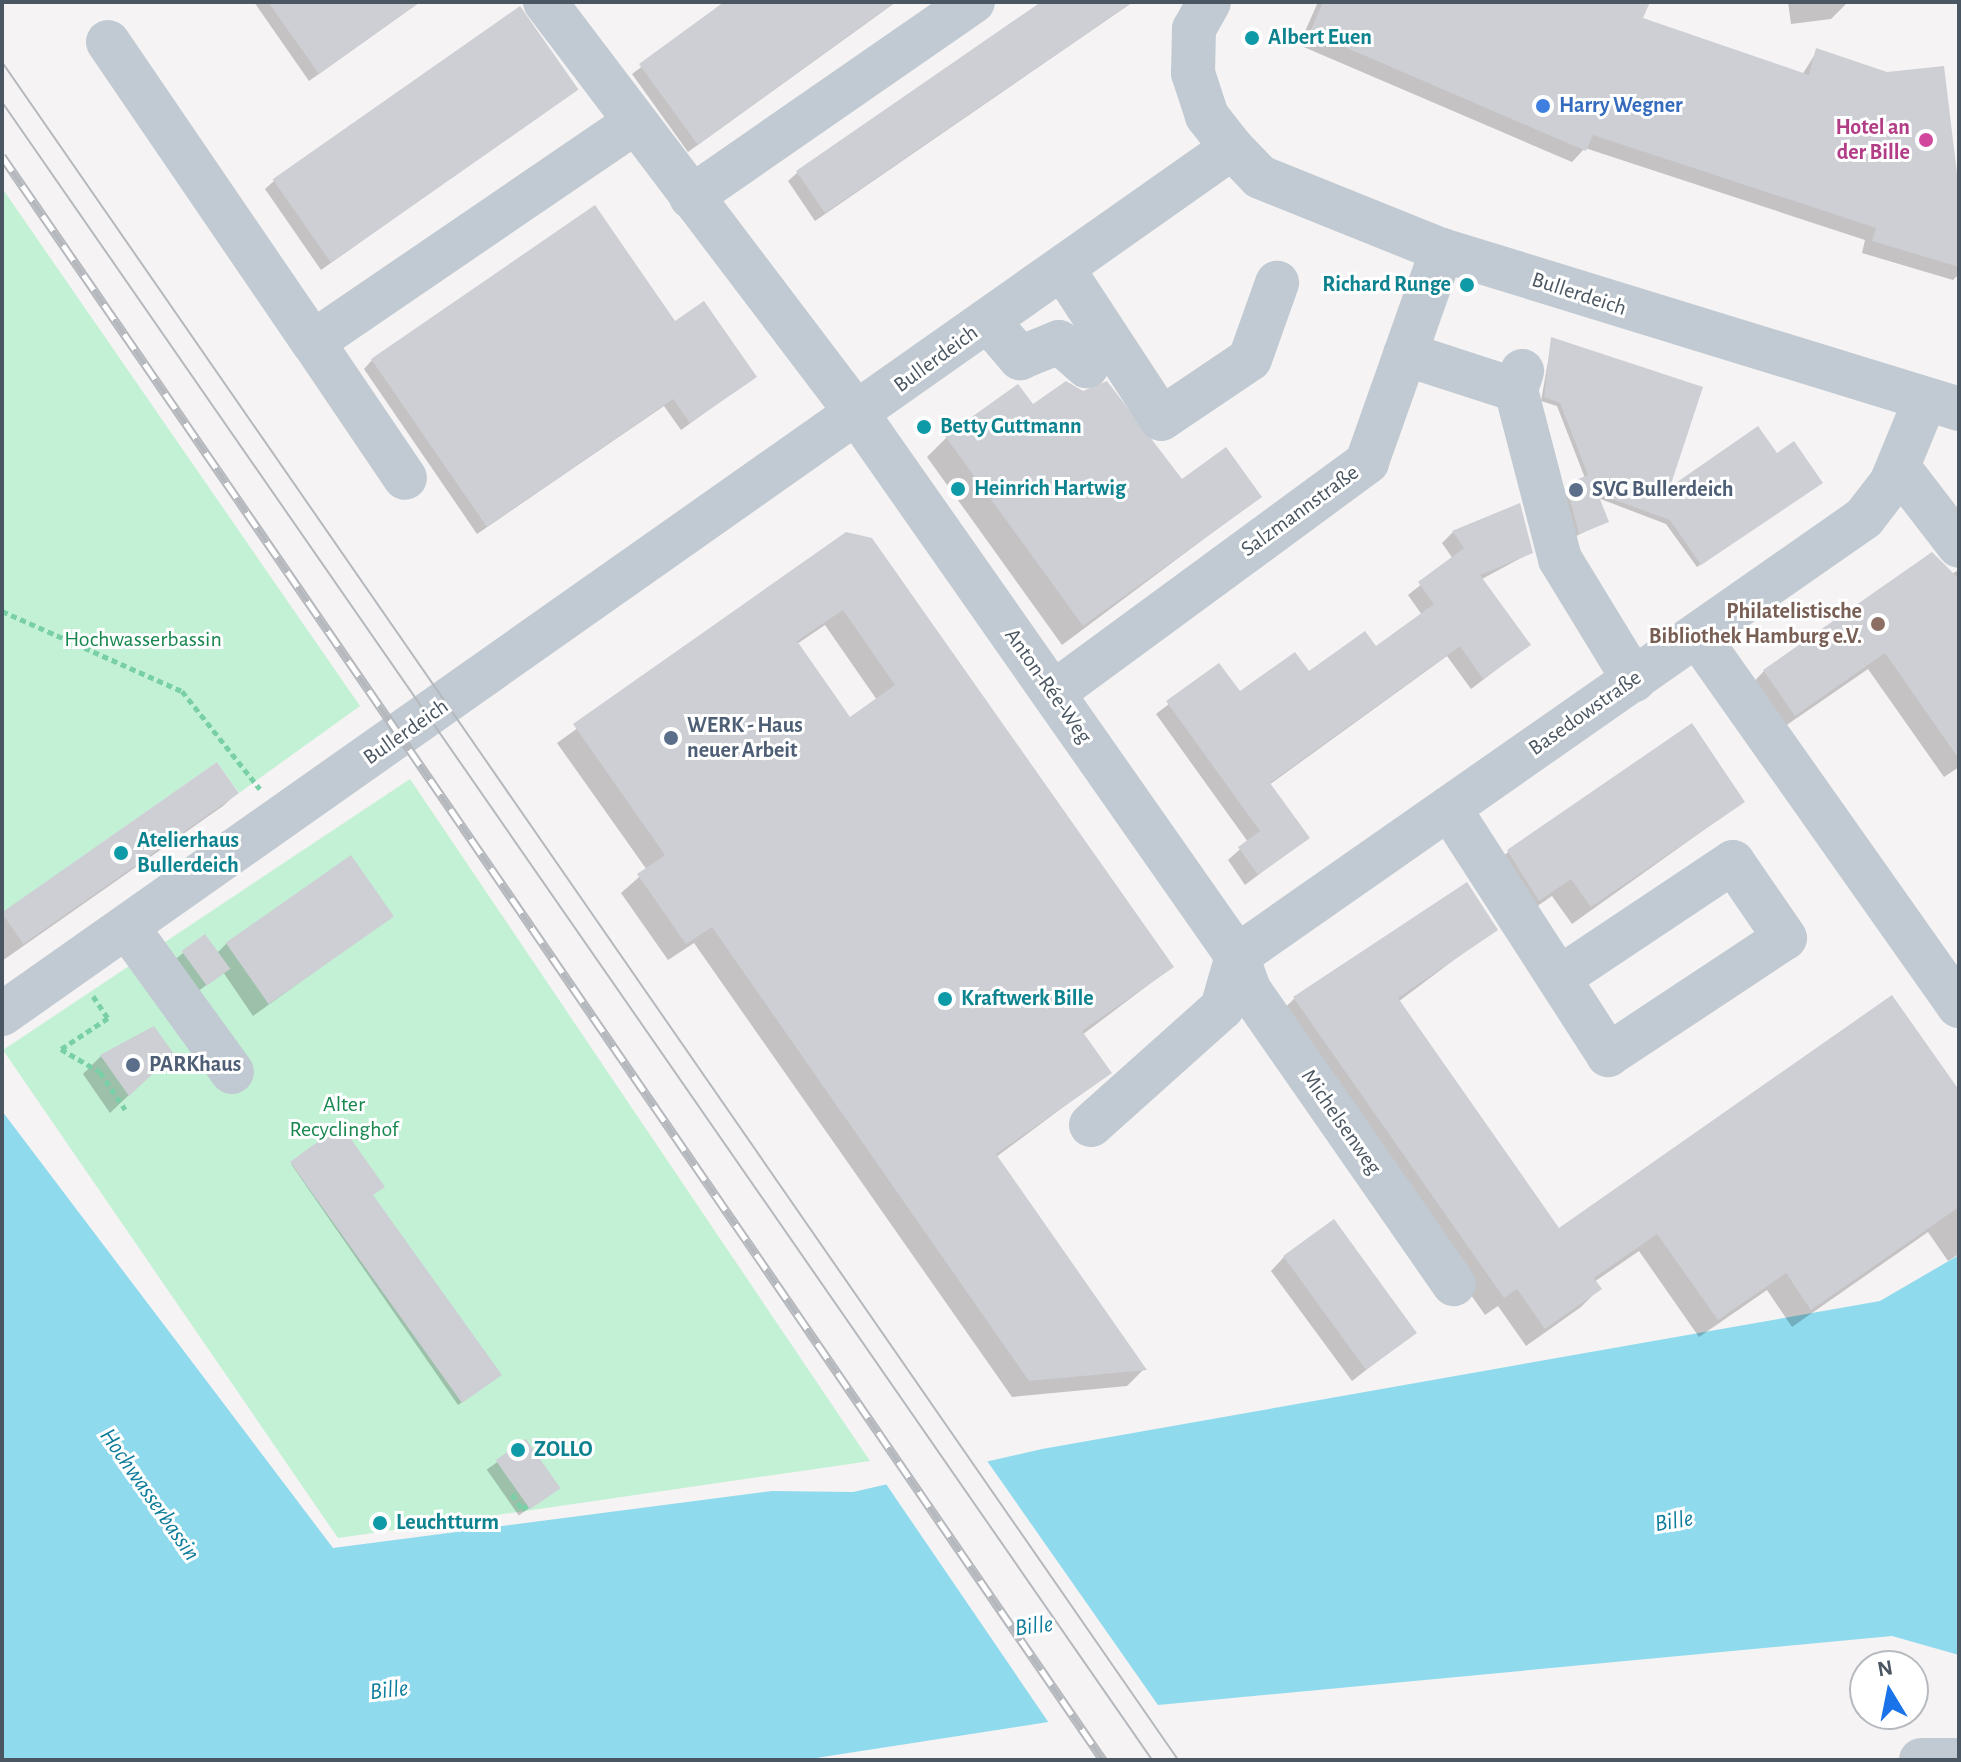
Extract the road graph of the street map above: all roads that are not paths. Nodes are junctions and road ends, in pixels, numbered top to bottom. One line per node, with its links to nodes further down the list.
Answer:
1 (545, 2): 5 (street, Anton-Rée-Weg)
2 (973, 2): 7 (street)
3 (1209, 2): 6 (street)
4 (108, 42): 12 (street)
5 (635, 122): 7 (street, Anton-Rée-Weg); 12 (street)
6 (1232, 148): 8 (street, Bullerdeich); 9 (street, Bullerdeich)
7 (691, 197): 16 (street, Anton-Rée-Weg)
8 (1442, 250): 13 (street, Salzmannstraße); 15 (street, Bullerdeich)
9 (1063, 269): 10 (street); 11 (street, Bullerdeich)
10 (1277, 283)
11 (989, 322): 14 (street); 16 (street, Bullerdeich)
12 (313, 342): 18 (street)
13 (1405, 354): 21 (street); 22 (street, Salzmannstraße)
14 (1087, 366)
15 (1942, 406): 17 (street, Basedowstraße)
16 (858, 415): 22 (street, Anton-Rée-Weg); 24 (street, Bullerdeich)
17 (1899, 468): 19 (street); 20 (street, Basedowstraße)
18 (405, 478)
19 (1959, 546)
20 (1697, 635): 21 (street, Basedowstraße); 27 (street)
21 (1634, 680): 23 (street, Basedowstraße)
22 (1053, 693): 25 (street, Anton-Rée-Weg)
23 (1449, 808): 25 (street, Basedowstraße); 26 (street)
24 (127, 927): 28 (street, Bullerdeich); 29 (street)
25 (1237, 956): 30 (street); 31 (street, Michelsenweg)
26 (1559, 978): 26 (street)
27 (1959, 1006)
28 (2, 1014)
29 (232, 1072)
30 (1091, 1125)
31 (1454, 1284)
32 (1921, 1760): 33 (street)
33 (1955, 1760)

